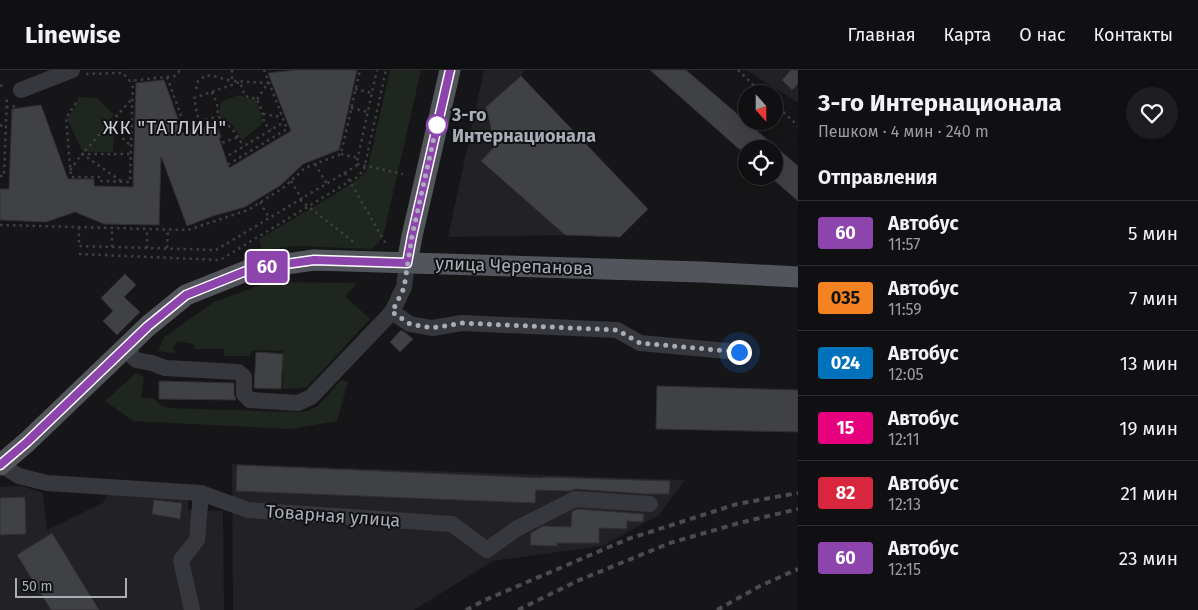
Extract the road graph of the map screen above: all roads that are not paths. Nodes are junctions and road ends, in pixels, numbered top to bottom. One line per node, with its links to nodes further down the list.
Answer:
1 (72, 70): 3 (street)
2 (450, 70): 4 (main road)
3 (21, 90)
4 (407, 263): 5 (main road, улица Черепанова); 6 (street); 7 (main road, улица Черепанова)
5 (798, 277)
6 (392, 312): 7 (street); 8 (street)
7 (124, 348): 9 (main road, улица Черепанова)
8 (739, 352)
9 (0, 465): 10 (street, Товарная улица)
10 (201, 493): 11 (street, Товарная улица); 12 (street)
11 (650, 504)
12 (192, 610)

